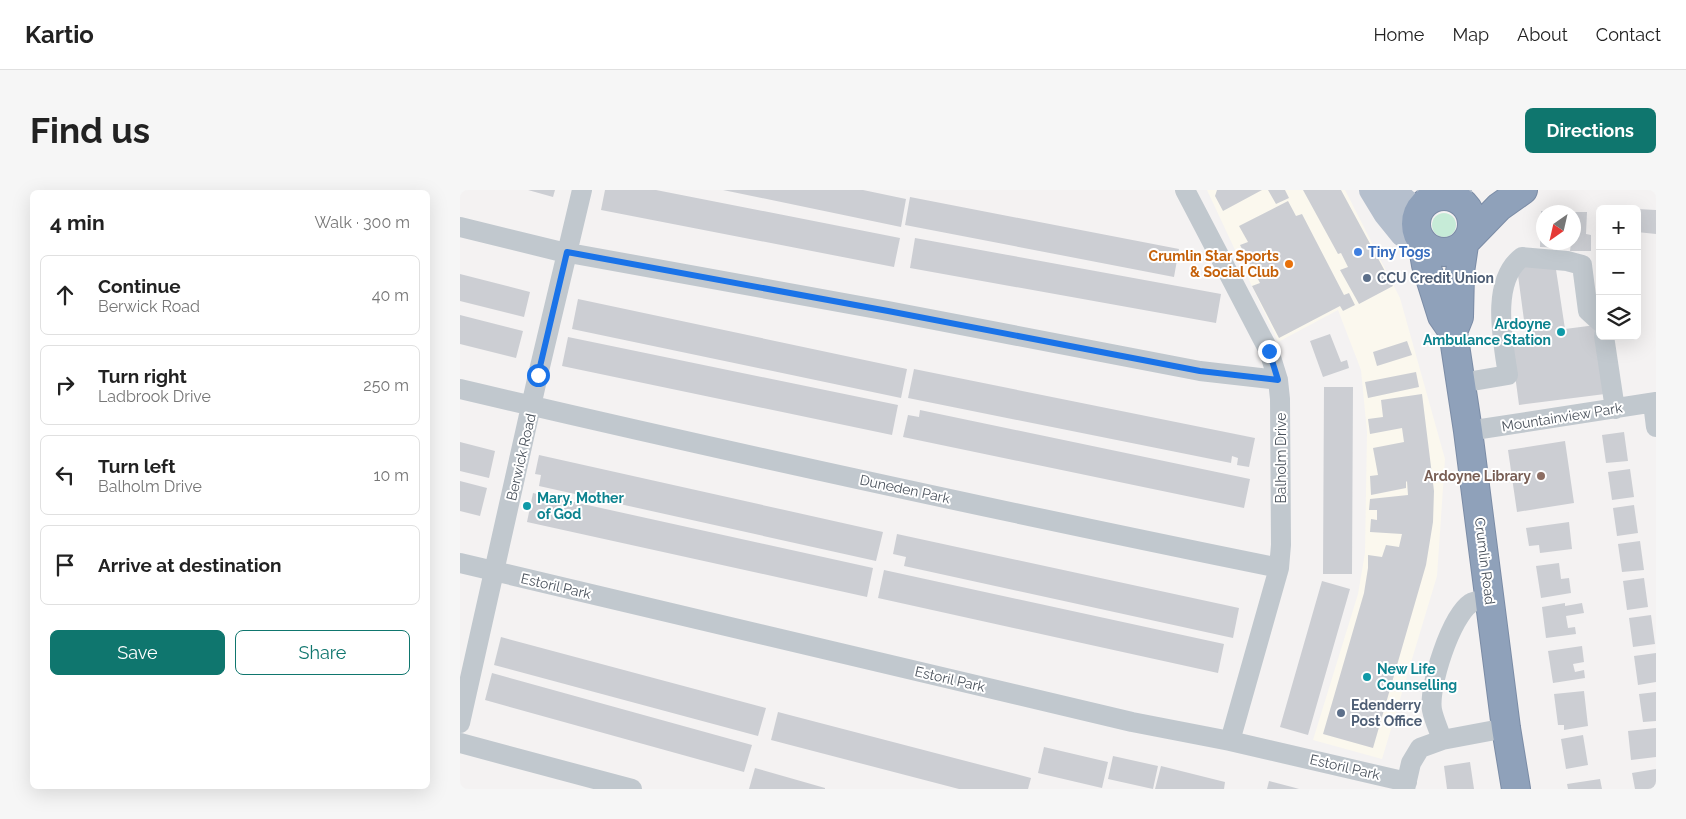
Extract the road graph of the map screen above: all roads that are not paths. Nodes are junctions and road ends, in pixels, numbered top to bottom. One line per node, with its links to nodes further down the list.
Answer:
1 (582, 190): 12 (street, Berwick Road)
2 (1185, 190): 16 (street, Balholm Drive)
3 (1372, 190): 10 (main road)
4 (1392, 190): 8 (main road)
5 (1504, 190): 7 (highway)
6 (1523, 190): 11 (highway)
7 (1459, 197): 8 (highway); 11 (highway)
8 (1426, 200): 10 (highway)
9 (460, 227): 12 (street)
10 (1422, 242): 11 (highway); 14 (highway, Crumlin Road)
11 (1466, 242): 14 (highway, Crumlin Road)
12 (567, 252): 16 (street); 20 (street, Berwick Road)
13 (1596, 318): 17 (street)
14 (1453, 332): 17 (highway, Crumlin Road)
15 (1605, 340): 21 (street)
16 (1278, 380): 25 (street, Balholm Drive)
17 (1461, 382): 23 (highway, Crumlin Road)
18 (460, 390): 20 (street, Duneden Park)
19 (1654, 402): 21 (street, Mountainview Park); 22 (street)
20 (532, 406): 25 (street, Duneden Park); 26 (street, Berwick Road)
21 (1615, 408): 23 (street, Mountainview Park)
22 (1656, 427)
23 (1468, 431): 27 (highway, Crumlin Road)
24 (460, 563): 26 (street, Estoril Park)
25 (1279, 568): 31 (street, Balholm Drive)
26 (494, 571): 28 (street, Berwick Road); 31 (street, Estoril Park)
27 (1490, 600): 29 (highway, Crumlin Road); 30 (street)
28 (460, 724)
29 (1506, 728): 30 (street); 35 (highway, Crumlin Road)
30 (1442, 740): 33 (street)
31 (1230, 741): 33 (street, Estoril Park)
32 (460, 743): 34 (street)
33 (1406, 785)
34 (632, 789)
35 (1516, 789)

